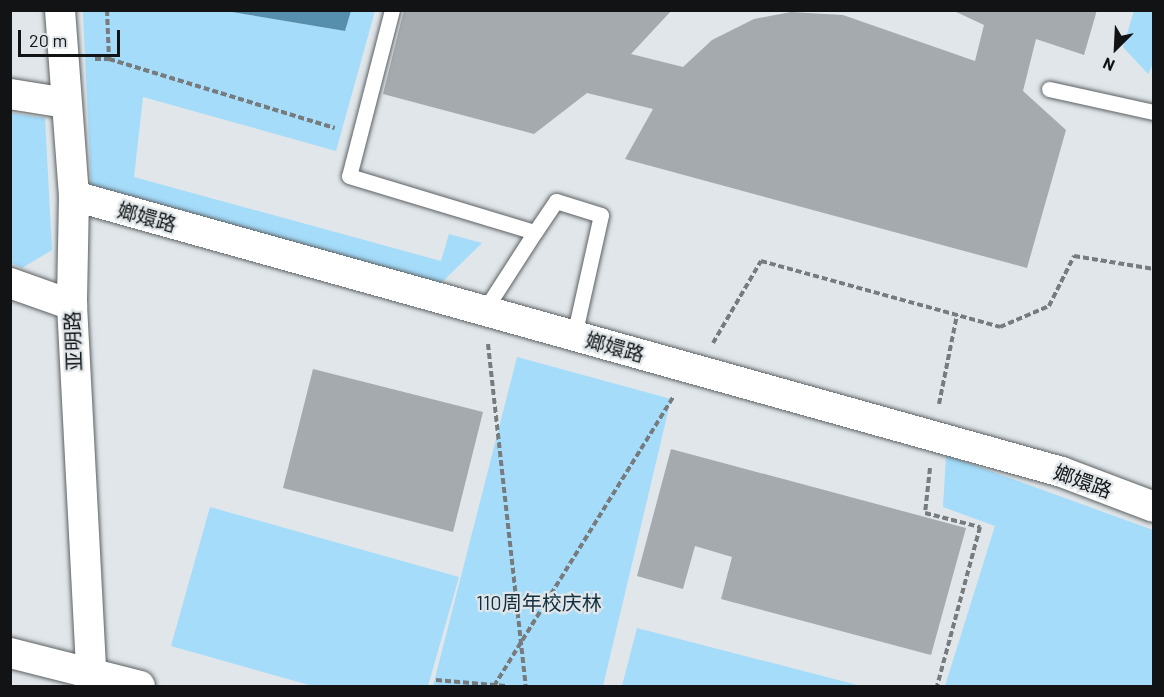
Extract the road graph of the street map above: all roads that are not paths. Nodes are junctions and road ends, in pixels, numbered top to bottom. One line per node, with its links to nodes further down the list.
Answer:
1 (60, 10): 5 (street, 亚明路)
2 (392, 10): 8 (lane)
3 (1049, 89): 6 (lane)
4 (10, 94): 5 (street)
5 (66, 103): 7 (street, 亚明路)
6 (1154, 112)
7 (75, 196): 10 (street, 亚明路); 11 (street, 嫏嬛路)
8 (535, 232): 11 (lane); 12 (lane)
9 (10, 282): 10 (street)
10 (72, 304): 15 (street, 亚明路)
11 (484, 311): 12 (street, 嫏嬛路)
12 (574, 336): 13 (street, 嫏嬛路)
13 (1154, 507)
14 (10, 653): 16 (street)
15 (91, 672): 16 (street); 17 (street)
16 (58, 677)
17 (140, 687)

